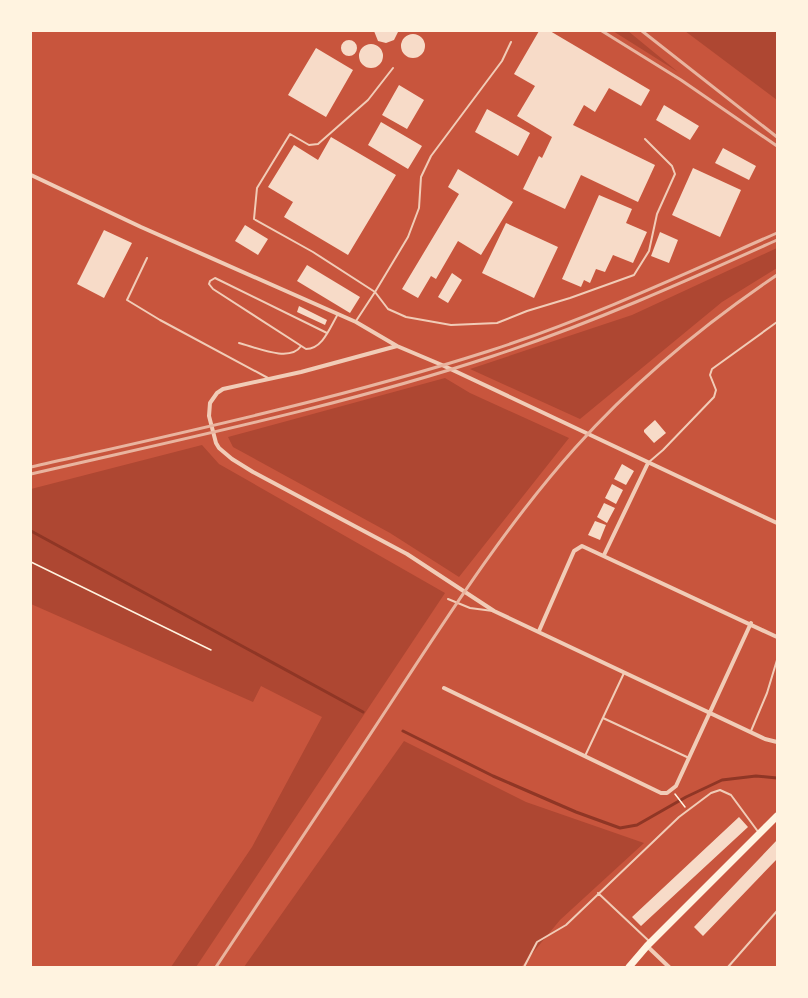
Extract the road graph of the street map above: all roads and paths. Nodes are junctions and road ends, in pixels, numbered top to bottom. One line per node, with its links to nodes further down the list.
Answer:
1 (511, 42): 6 (lane)
2 (393, 68): 6 (lane)
3 (645, 139): 6 (lane)
4 (31, 175): 7 (street)
5 (147, 258): 14 (lane)
6 (375, 292): 8 (lane)
7 (338, 314): 8 (street); 10 (lane)
8 (356, 322): 13 (street)
9 (777, 322): 15 (lane)
10 (327, 333): 12 (lane); 12 (lane)
11 (239, 343): 12 (lane)
12 (301, 346)
13 (397, 346): 14 (street); 15 (street)
14 (269, 379): 20 (street)
15 (648, 463): 16 (street); 17 (street)
16 (777, 523)
17 (604, 555): 21 (street); 22 (street)
18 (31, 562): 24 (path)
19 (448, 599): 20 (lane)
20 (494, 611): 22 (street)
21 (751, 624): 23 (street); 28 (street)
22 (539, 631): 26 (street)
23 (777, 637)
24 (211, 650)
25 (777, 660): 30 (lane)
26 (625, 672): 28 (street); 29 (lane)
27 (444, 688): 32 (street)
28 (709, 713): 30 (street); 33 (street)
29 (603, 718): 32 (lane); 33 (lane)
30 (750, 732): 31 (street)
31 (777, 742)
32 (584, 757): 34 (street)
33 (689, 758): 34 (street)
34 (673, 791): 35 (path)
35 (688, 811): 37 (lane); 38 (lane)
36 (777, 816): 37 (highway)
37 (760, 834): 40 (highway)
38 (598, 893): 40 (lane); 41 (lane)
39 (777, 911): 44 (lane)
40 (649, 944): 42 (highway); 43 (street)
41 (524, 967)
42 (629, 967)
43 (669, 967)
44 (728, 967)

